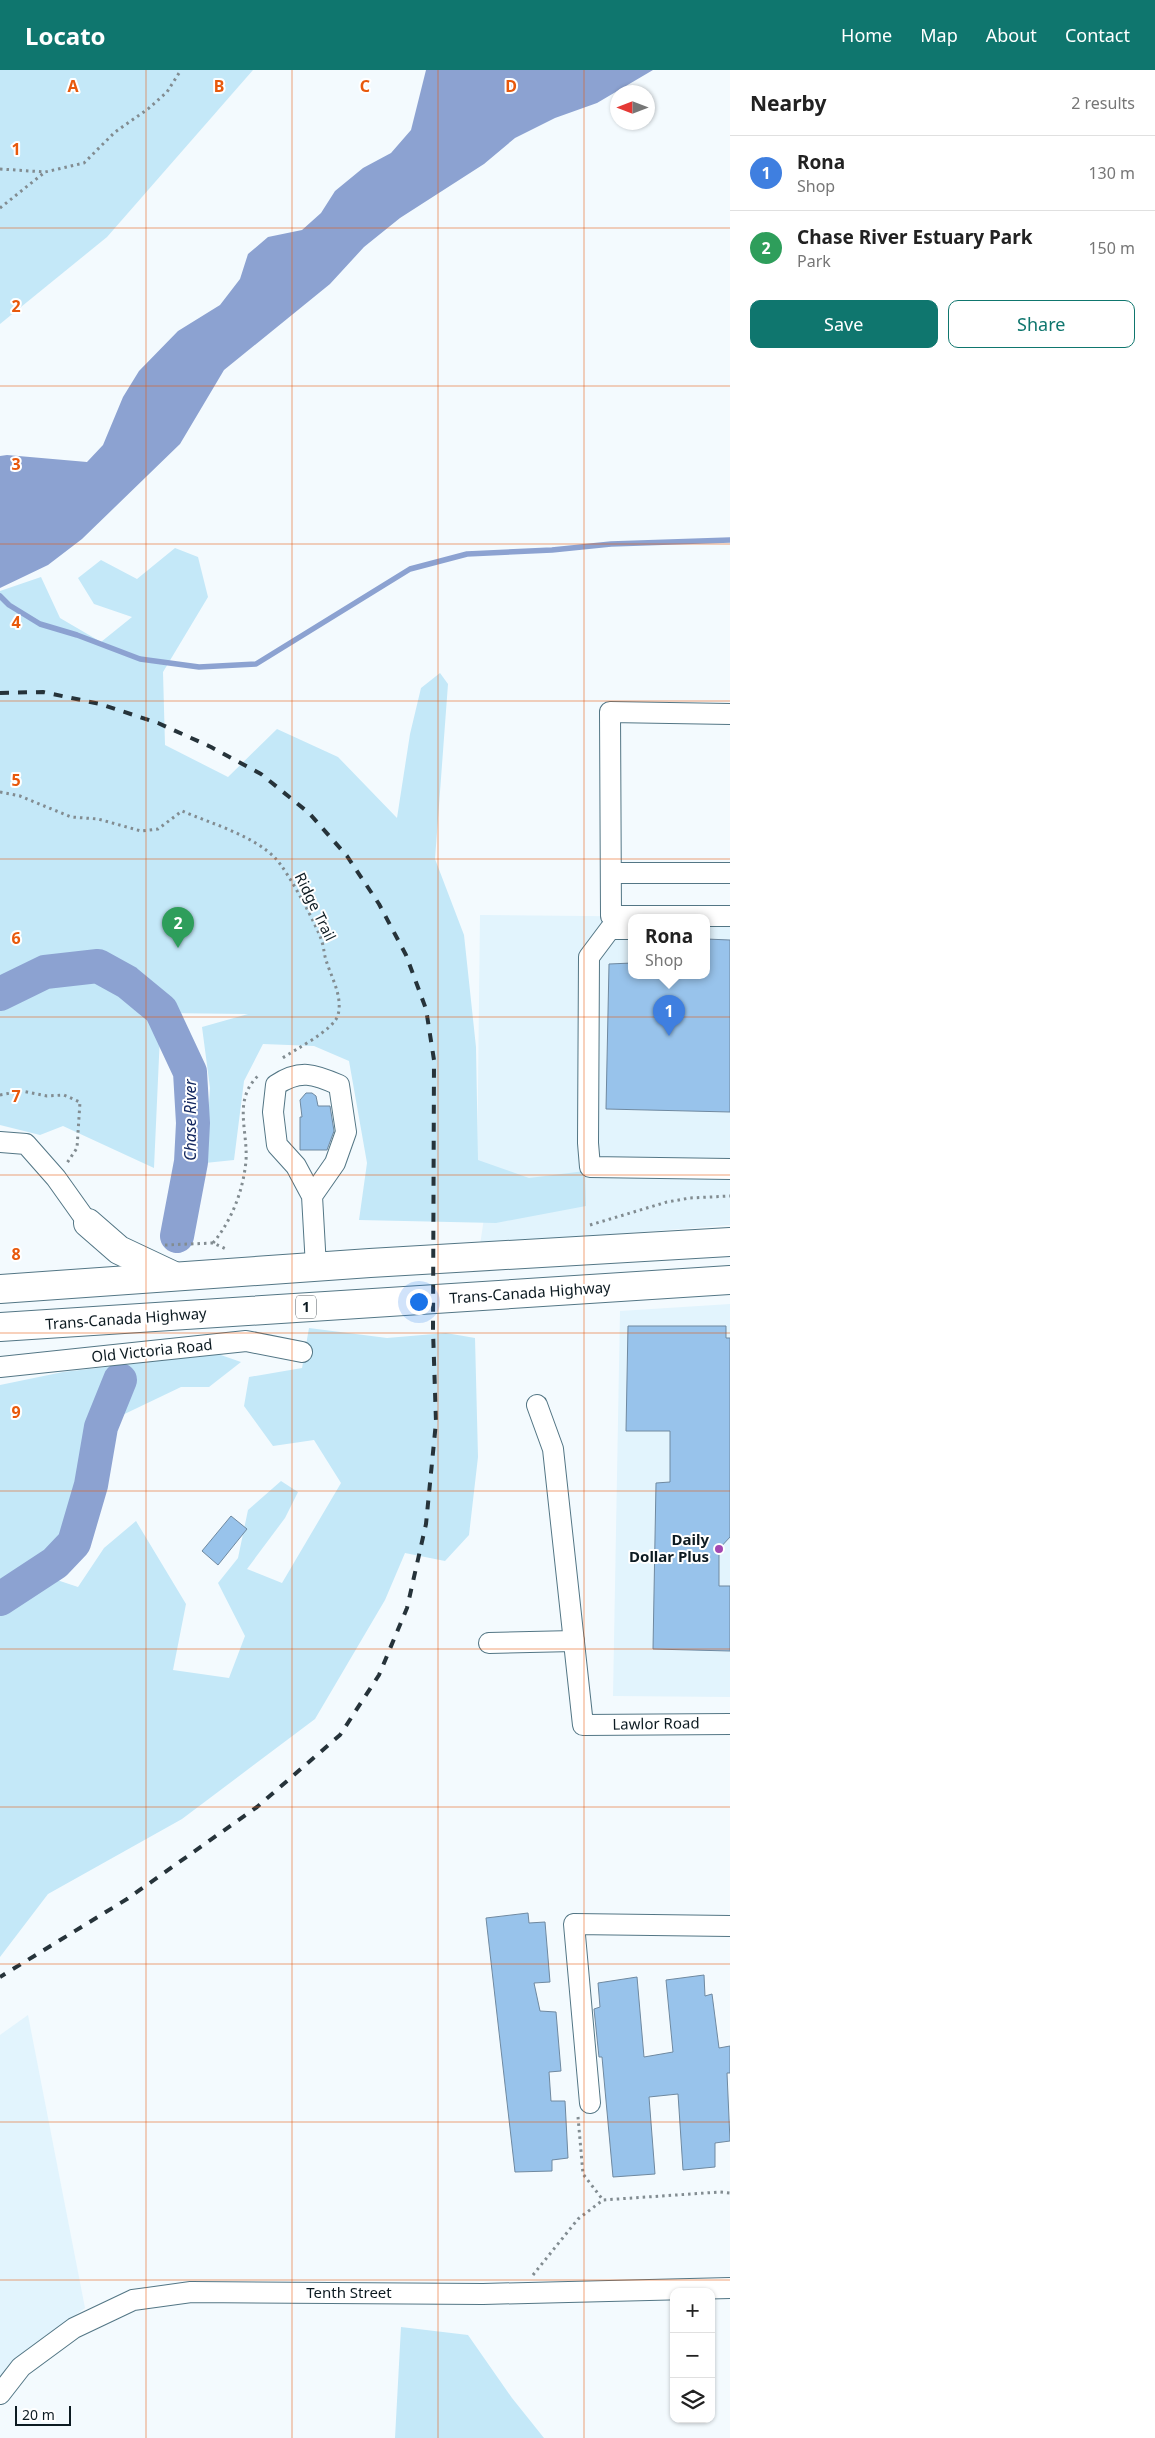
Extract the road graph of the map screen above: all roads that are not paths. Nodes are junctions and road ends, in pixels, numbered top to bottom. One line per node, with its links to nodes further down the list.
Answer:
1 (730, 714): 2 (street)
2 (610, 873): 3 (street); 4 (street)
3 (730, 873)
4 (628, 916)
5 (710, 916): 6 (street)
6 (730, 916)
7 (628, 929): 11 (street)
8 (710, 929): 9 (street)
9 (730, 930)
10 (0, 1142): 13 (street)
11 (730, 1169)
12 (312, 1196): 12 (street); 15 (street)
13 (88, 1223): 16 (highway)
14 (730, 1242): 15 (highway)
15 (316, 1267): 16 (highway)
16 (176, 1276): 18 (highway)
17 (730, 1280): 19 (highway, Trans-Canada Highway / 1)
18 (0, 1289)
19 (0, 1327)
20 (302, 1352): 21 (street, Old Victoria Road)
21 (0, 1367)
22 (537, 1405): 23 (street)
23 (574, 1641): 24 (street); 25 (street, Lawlor Road)
24 (489, 1643)
25 (730, 1724)
26 (730, 1926): 27 (street)
27 (590, 2103)
28 (730, 2288): 29 (street, Tenth Street)
29 (0, 2394)

